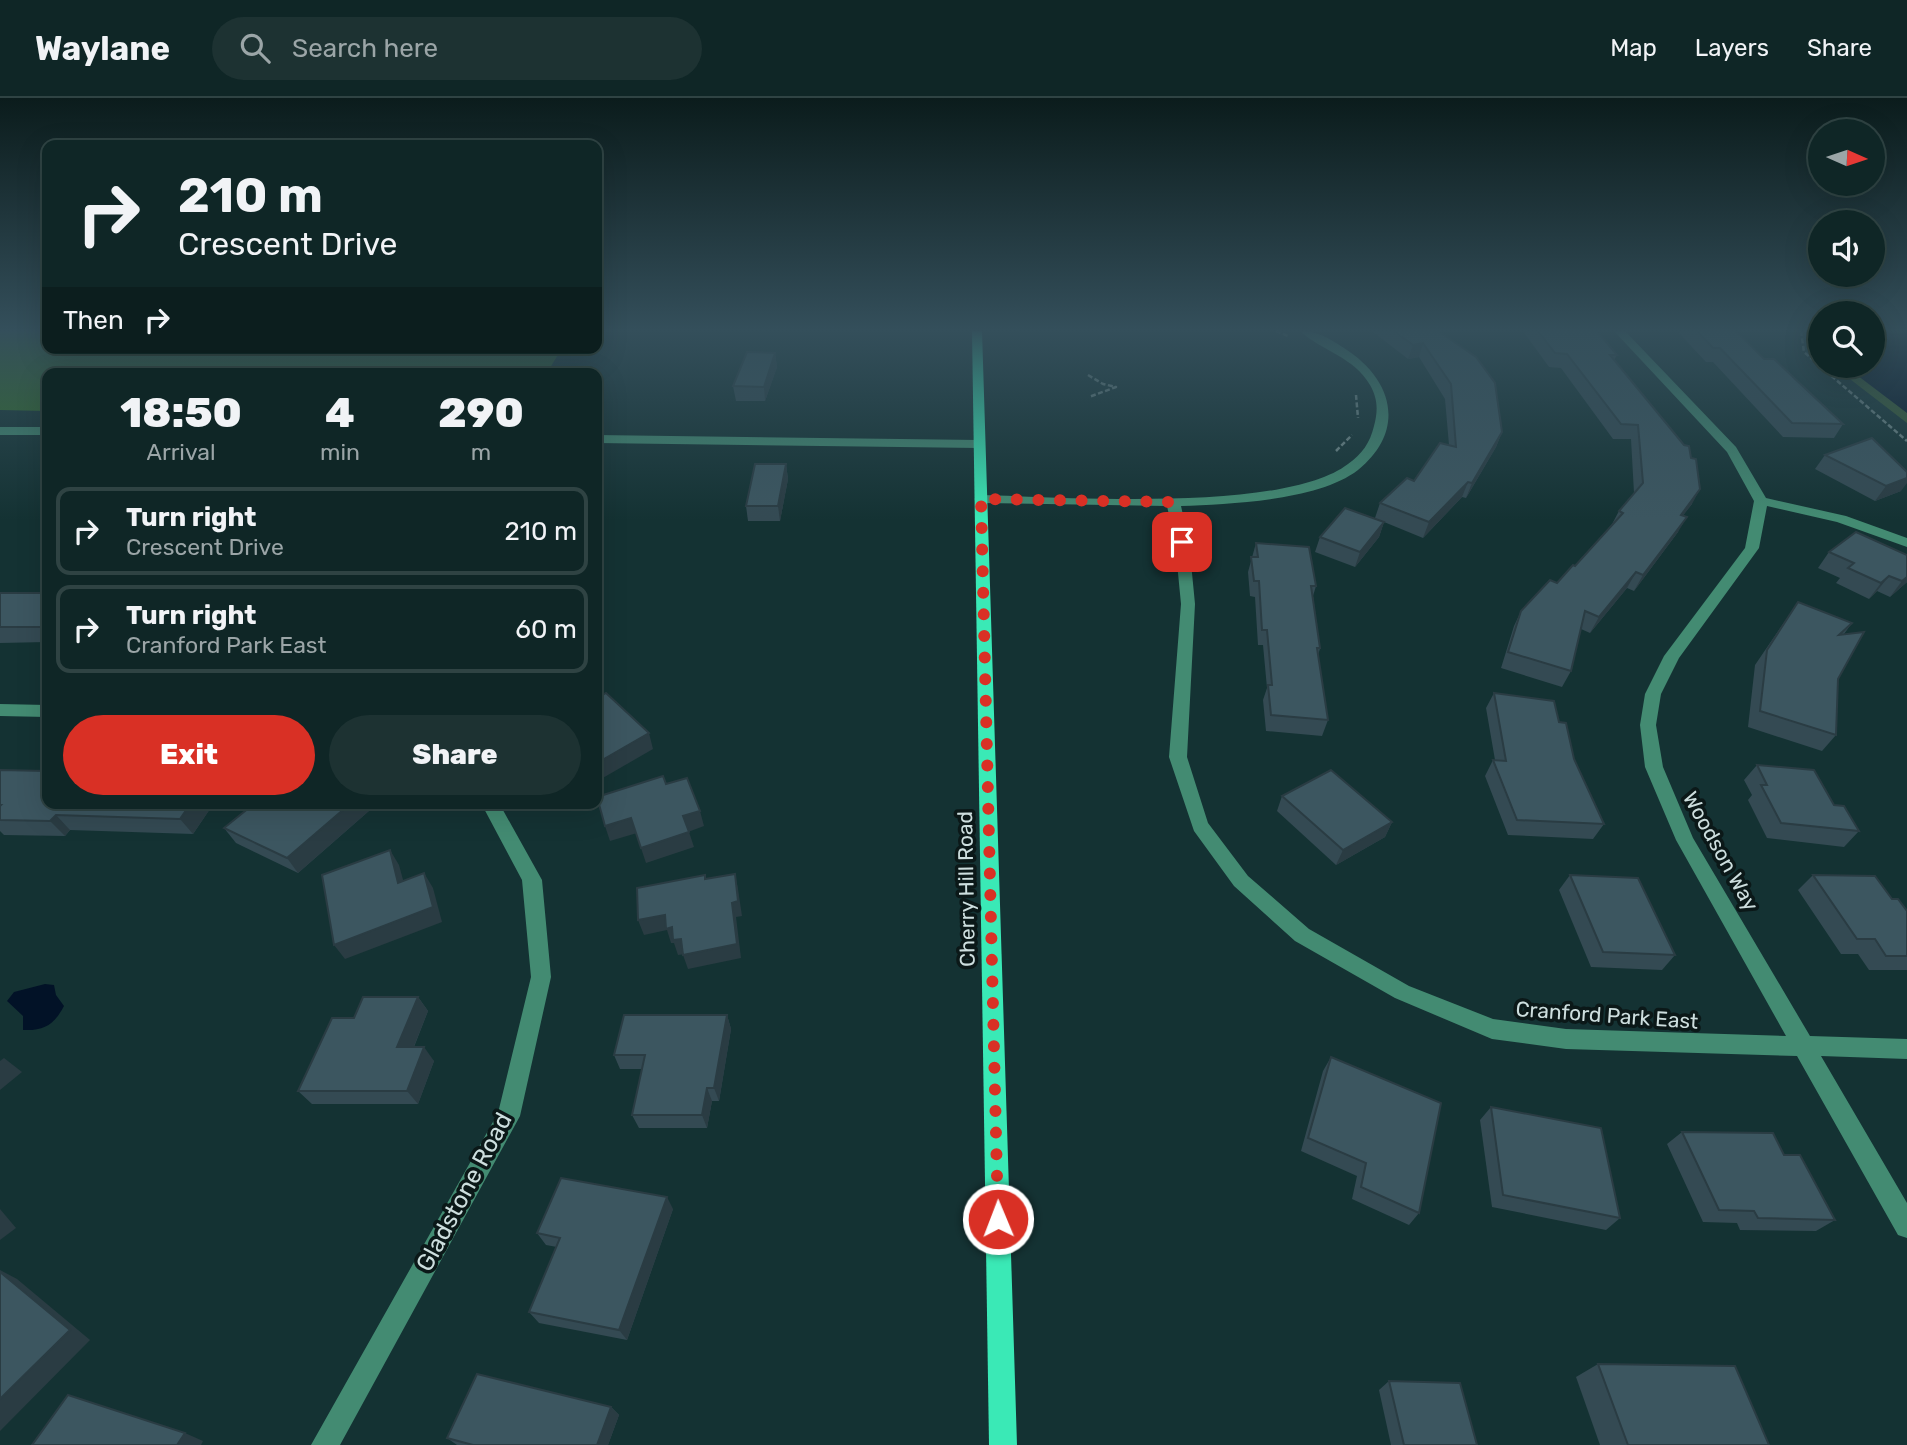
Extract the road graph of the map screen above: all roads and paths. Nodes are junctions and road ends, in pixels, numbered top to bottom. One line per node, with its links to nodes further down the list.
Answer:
1 (978, 394): 12 (main road, Cherry Hill Road)
2 (1096, 394): 7 (path)
3 (1354, 394): 13 (path)
4 (1379, 394): 16 (street)
5 (1679, 394): 15 (street)
6 (1852, 394): 11 (path)
7 (1089, 397)
8 (0, 430): 9 (street)
9 (42, 431)
10 (602, 439): 12 (street)
11 (1907, 441)
12 (979, 444): 14 (main road, Cherry Hill Road)
13 (1327, 457)
14 (981, 499): 16 (street); 25 (main road, Cherry Hill Road)
15 (1762, 501): 17 (street); 21 (street, Woodson Way)
16 (1173, 502): 21 (street, Cranford Park East)
17 (1907, 543)
18 (0, 710): 19 (street)
19 (42, 711)
20 (493, 809): 24 (street, Gladstone Road)
21 (1806, 1048): 22 (street, Cranford Park East); 23 (street, Woodson Way)
22 (1907, 1049)
23 (1907, 1226)
24 (325, 1445)
25 (1003, 1445)

